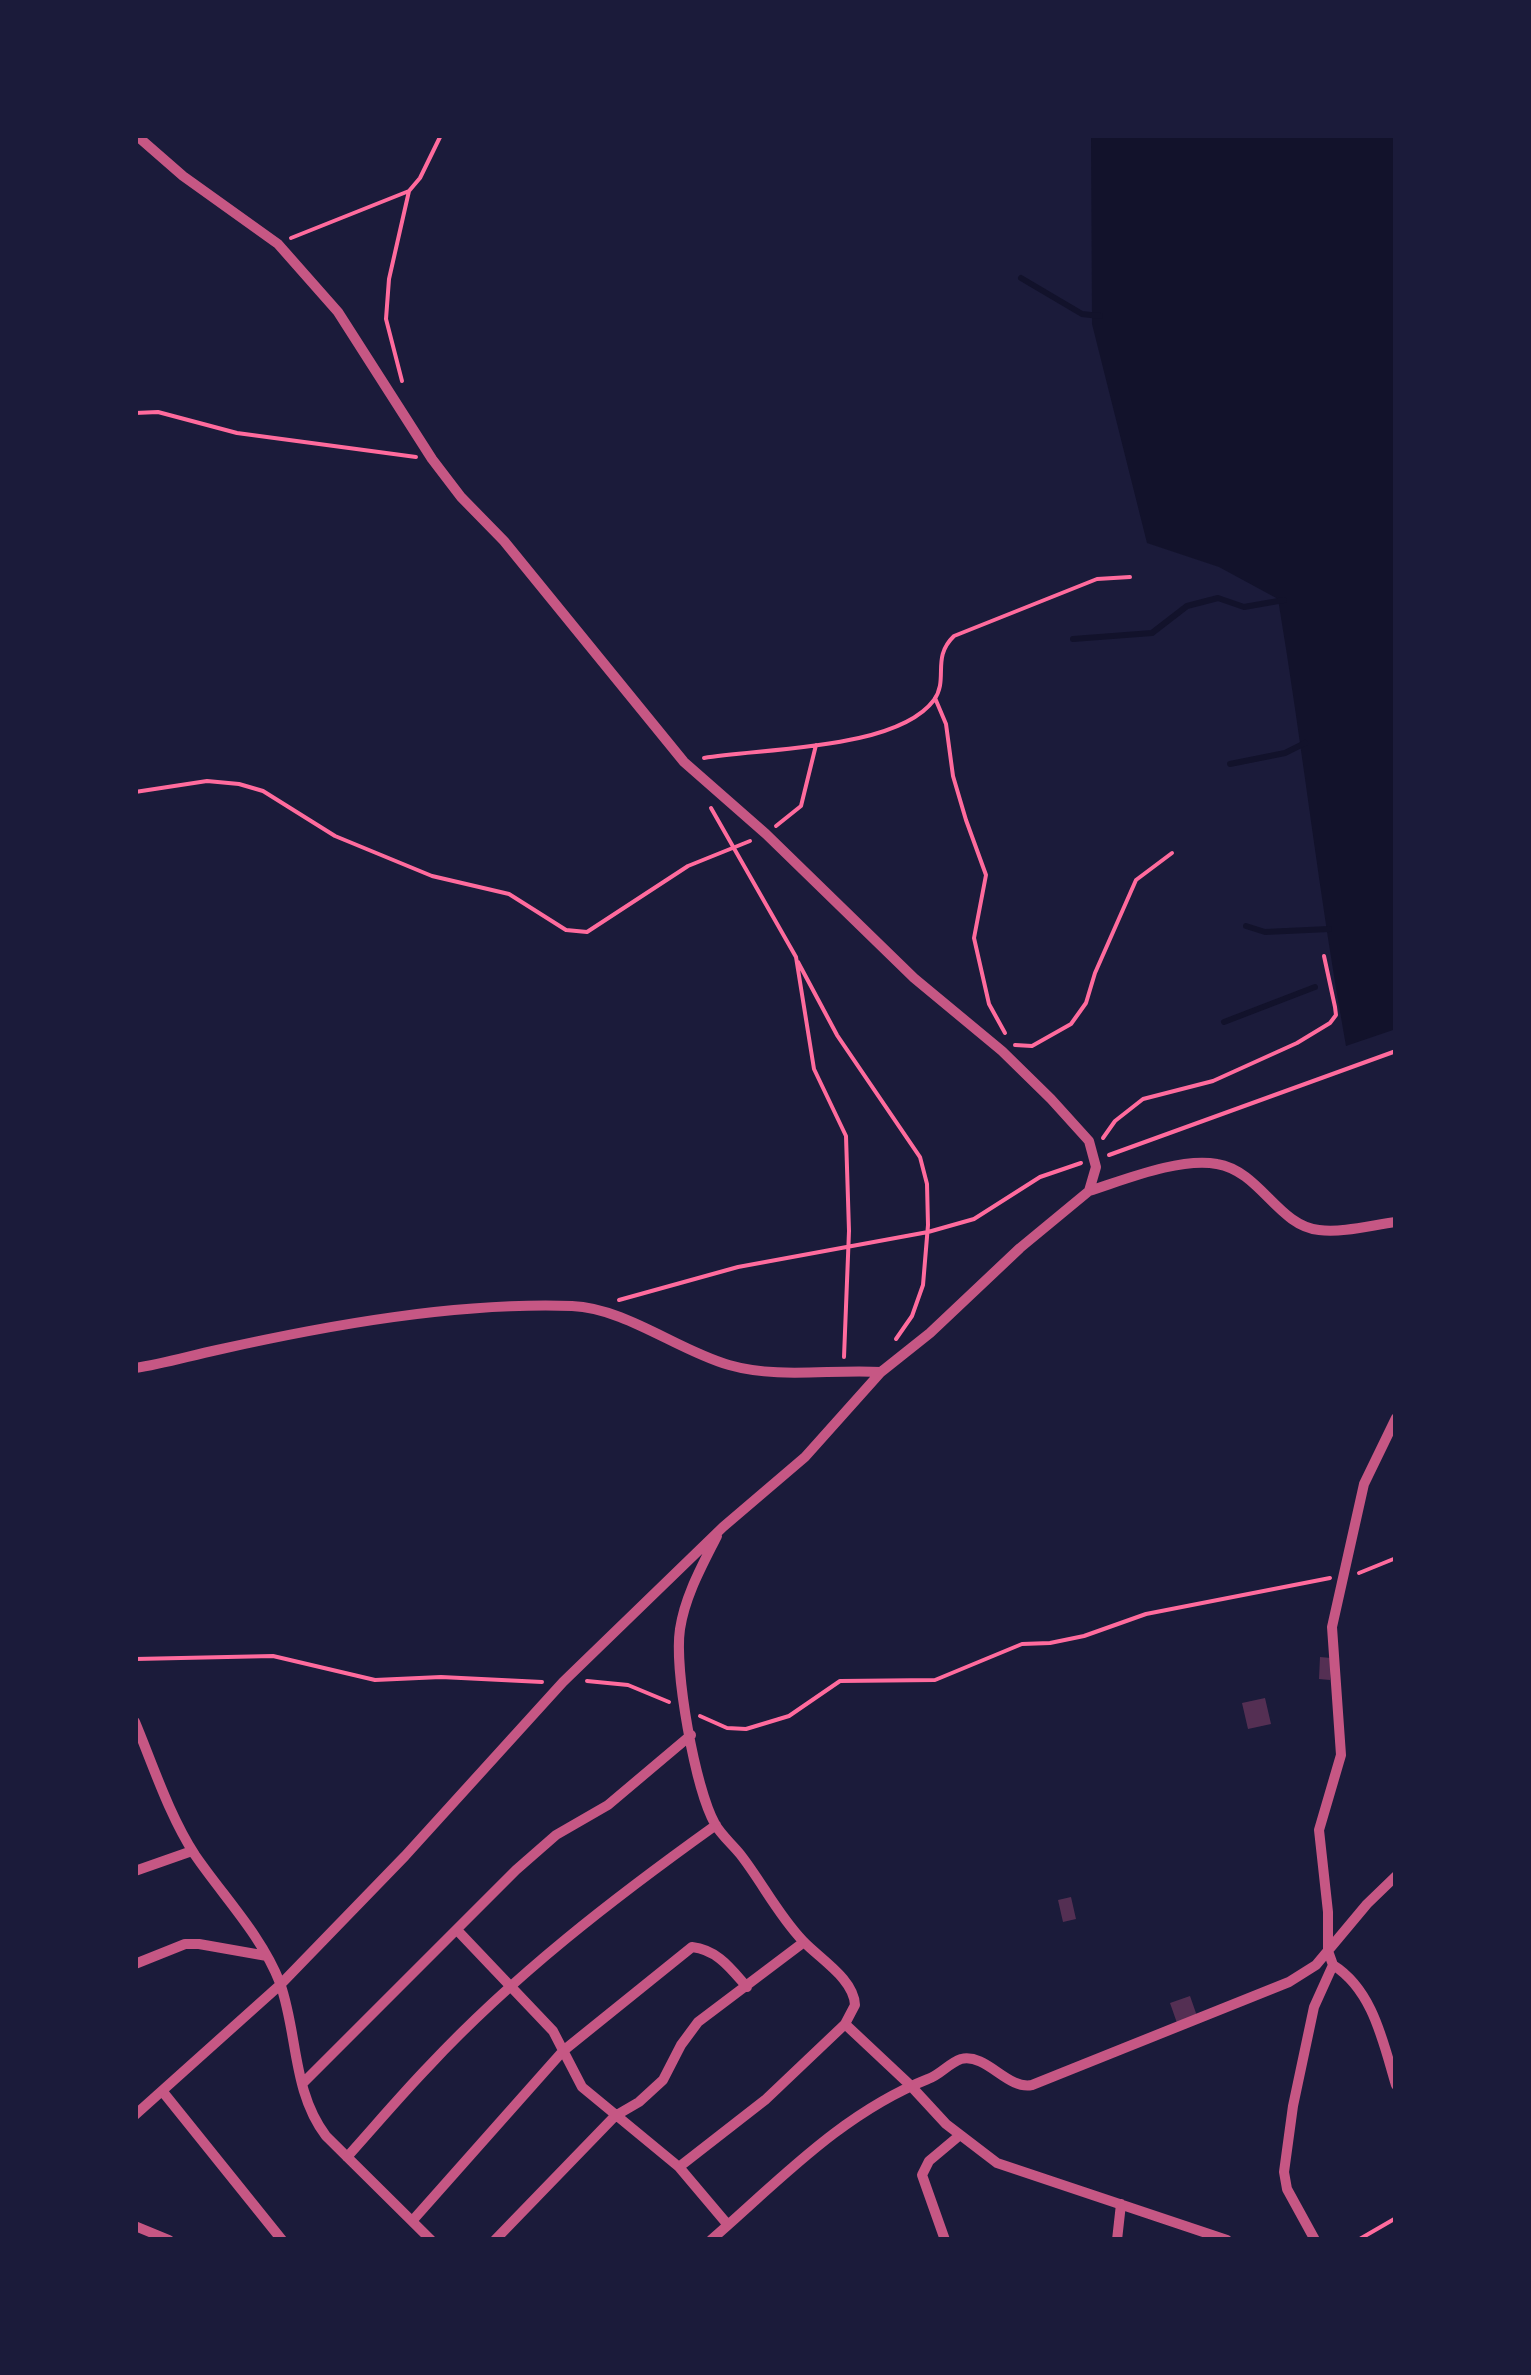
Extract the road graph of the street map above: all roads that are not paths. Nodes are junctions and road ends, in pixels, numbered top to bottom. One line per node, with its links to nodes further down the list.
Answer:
1 (136, 135): 2 (street)
2 (1088, 1190): 3 (street); 5 (street)
3 (1396, 1222)
4 (135, 1368): 5 (street)
5 (880, 1372): 7 (street)
6 (1396, 1418): 16 (street)
7 (723, 1527): 9 (street); 20 (street)
8 (135, 1722): 11 (street)
9 (691, 1735): 10 (street); 14 (street)
10 (716, 1826): 15 (street); 21 (street)
11 (192, 1850): 12 (street); 17 (street)
12 (135, 1871)
13 (1396, 1876): 16 (street)
14 (457, 1930): 21 (street); 25 (street)
15 (804, 1942): 22 (street); 23 (street)
16 (1328, 1951): 19 (street); 26 (street)
17 (267, 1956): 18 (street); 20 (street)
18 (135, 1964)
19 (1333, 1965): 27 (street); 46 (street)
20 (280, 1985): 25 (street); 28 (street)
21 (511, 1987): 24 (street); 32 (street)
22 (747, 1987): 24 (street); 30 (street)
23 (845, 2024): 26 (street); 33 (street)
24 (564, 2051): 30 (street); 35 (street)
25 (302, 2084): 32 (street)
26 (910, 2085): 31 (street); 36 (street)
27 (1396, 2085)
28 (163, 2092): 29 (street); 39 (street)
29 (135, 2115)
30 (615, 2116): 33 (street); 41 (street)
31 (960, 2135): 34 (street); 43 (street)
32 (347, 2157): 35 (street)
33 (679, 2167): 36 (street)
34 (1122, 2204): 44 (street); 45 (street)
35 (413, 2220): 40 (street)
36 (728, 2225): 42 (street)
37 (135, 2226): 38 (street)
38 (168, 2240)
39 (282, 2240)
40 (432, 2240)
41 (495, 2240)
42 (710, 2240)
43 (945, 2240)
44 (1117, 2240)
45 (1227, 2240)
46 (1315, 2240)

